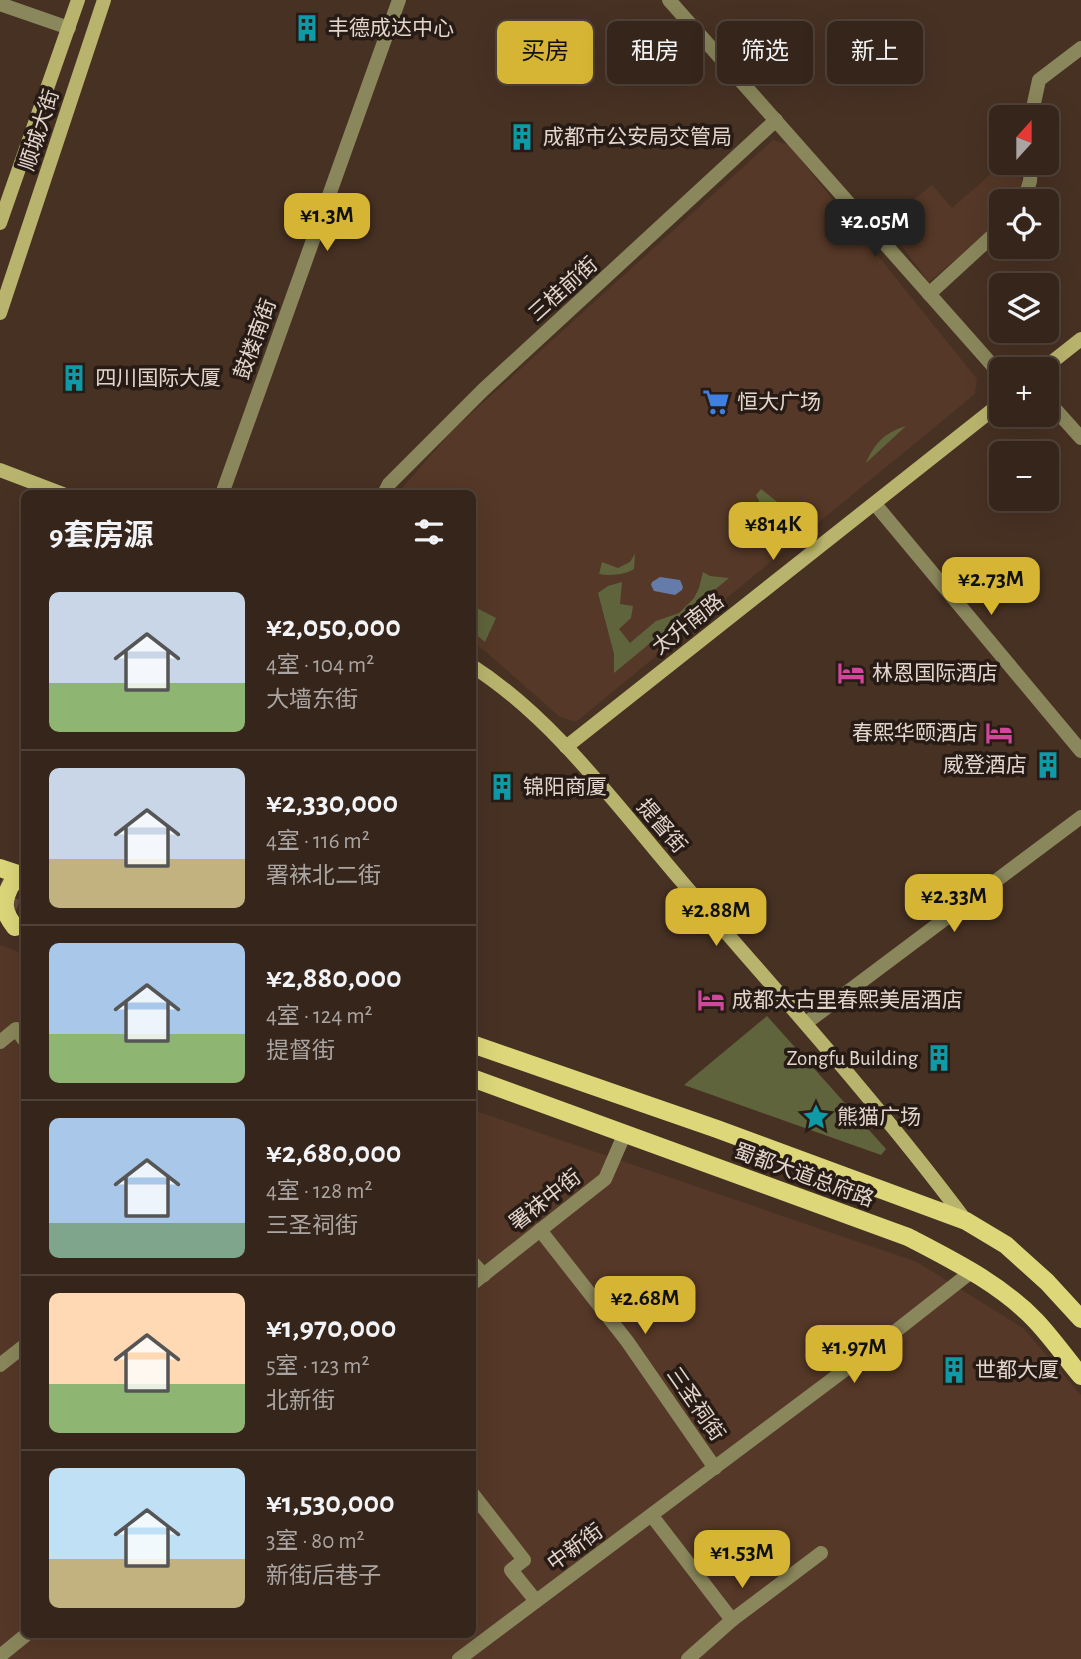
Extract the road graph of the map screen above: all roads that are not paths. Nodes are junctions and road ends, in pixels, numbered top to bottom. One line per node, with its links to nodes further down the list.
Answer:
1 (79, 0): 6 (main road, 顺城大街)
2 (104, 0): 13 (main road, 顺城大街)
3 (399, 0): 22 (street, 鼓楼南街)
4 (670, 0): 9 (street)
5 (0, 4): 6 (street)
6 (69, 28): 10 (main road, 顺城大街)
7 (1081, 48): 8 (street)
8 (1034, 105)
9 (776, 120): 12 (street); 23 (street, 三桂前街)
10 (0, 223)
11 (989, 239): 12 (street)
12 (929, 294): 16 (street)
13 (0, 313)
14 (1081, 339): 15 (main road)
15 (1058, 357)
16 (989, 362)
17 (989, 413): 24 (main road, 太升南路)
18 (1059, 413): 19 (street)
19 (1081, 438)
20 (0, 470): 21 (main road)
21 (52, 490)
22 (223, 490)
23 (386, 490)
24 (875, 504): 26 (main road, 太升南路); 27 (street)
25 (476, 669): 26 (main road, 提督街)
26 (566, 747): 33 (main road, 提督街)
27 (1081, 751)
28 (1081, 817): 33 (street)
29 (0, 868): 30 (main road)
30 (21, 876)
31 (21, 878): 32 (main road)
32 (13, 926)
33 (806, 1023): 39 (main road, 提督街)
34 (21, 1036): 35 (street)
35 (0, 1042)
36 (476, 1045): 39 (main road, 蜀都大道总府路)
37 (476, 1079): 38 (main road, 蜀都大道总府路)
38 (625, 1133): 40 (street, 署袜中街); 41 (main road, 蜀都大道总府路)
39 (966, 1221): 43 (main road, 蜀都大道总府路)
40 (540, 1230): 42 (street, 署袜中街); 47 (street, 三圣祠街)
41 (971, 1272): 46 (main road, 蜀都大道总府路); 47 (street, 中新街)
42 (478, 1280)
43 (1081, 1319)
44 (21, 1348): 45 (street)
45 (0, 1365)
46 (1081, 1376)
47 (715, 1468): 49 (street, 中新街)
48 (476, 1498): 51 (street)
49 (652, 1516): 51 (street, 中新街); 52 (street)
50 (821, 1553): 52 (street)
51 (536, 1601): 55 (street, 中新街)
52 (732, 1620): 56 (street)
53 (22, 1638): 54 (street)
54 (0, 1656)
55 (463, 1658)
56 (688, 1659)

